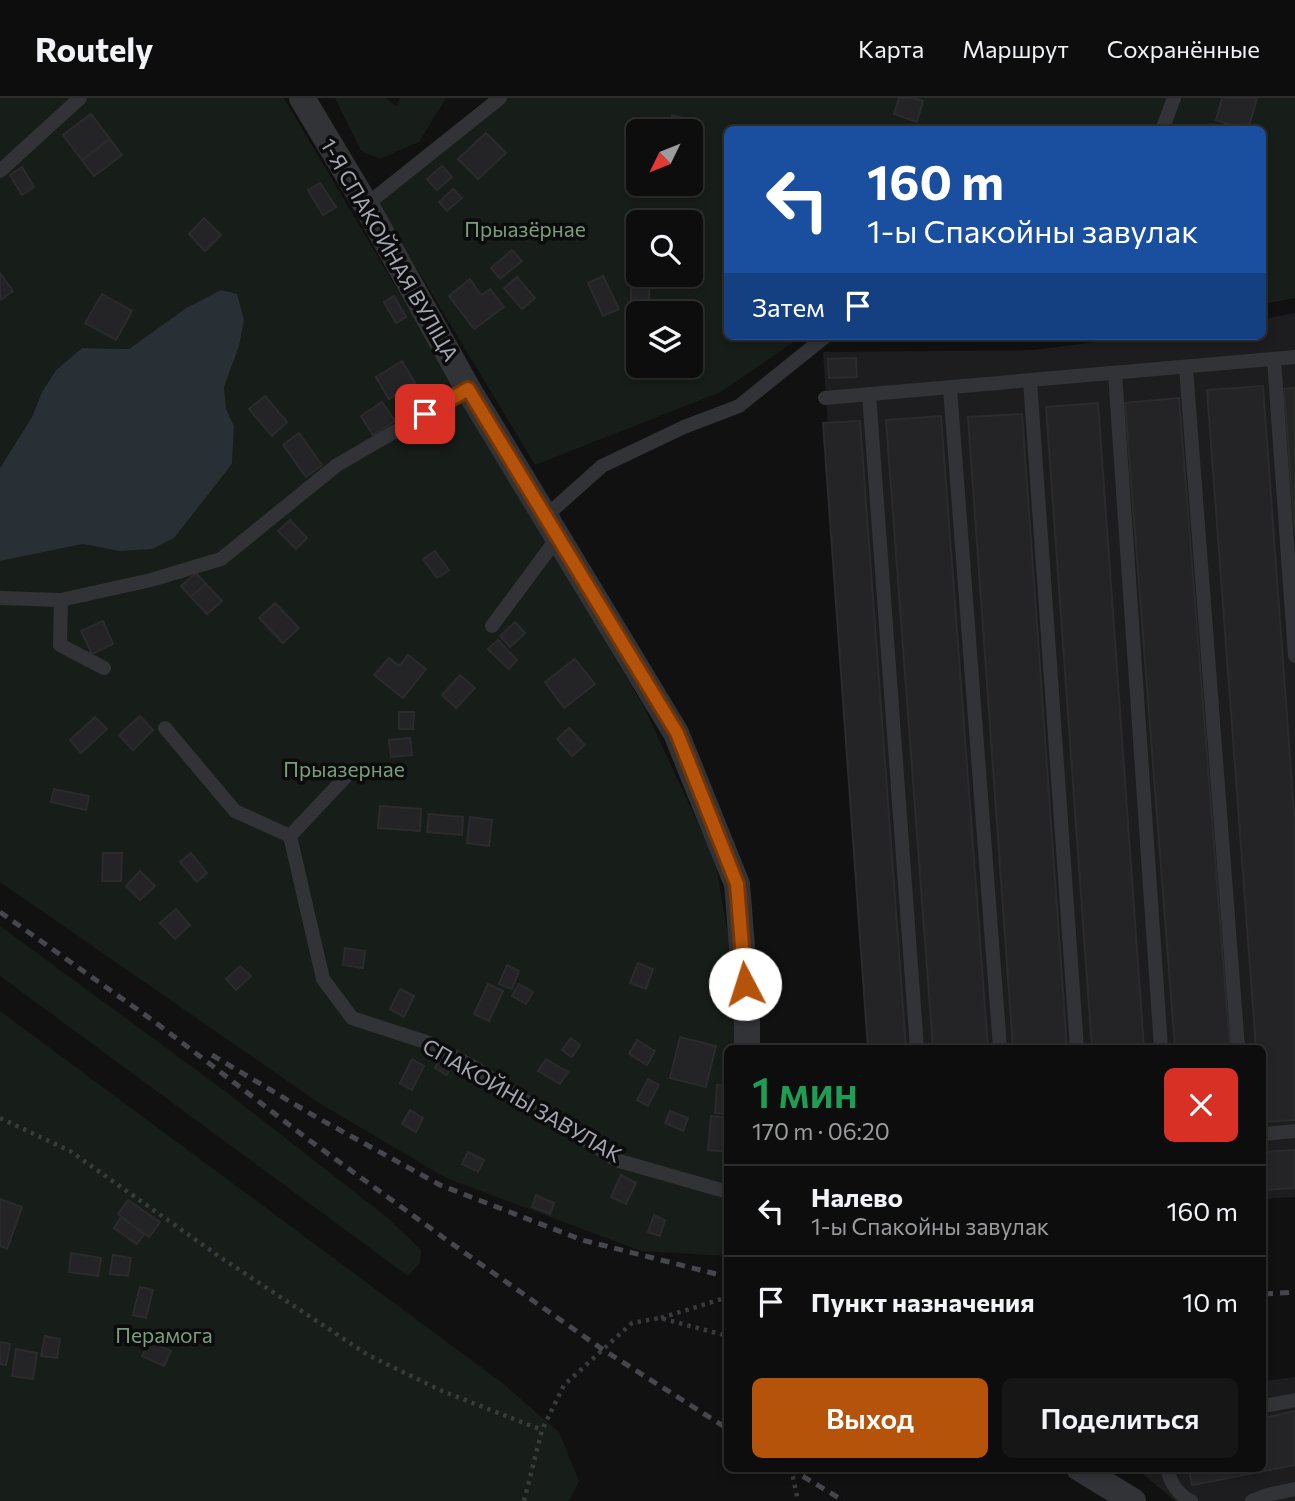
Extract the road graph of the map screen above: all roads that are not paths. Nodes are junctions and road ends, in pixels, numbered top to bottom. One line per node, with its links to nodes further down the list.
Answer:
1 (80, 98): 6 (lane)
2 (302, 98): 7 (street, 1-Я СПАКОЙНАЯ ВУЛІЦА)
3 (500, 98): 7 (lane)
4 (1174, 98): 5 (lane)
5 (1164, 126)
6 (0, 171)
7 (366, 205): 15 (street, 1-Я СПАКОЙНАЯ ВУЛІЦА)
8 (821, 340): 18 (lane)
9 (1295, 357): 10 (lane)
10 (1274, 360): 11 (lane); 22 (lane)
11 (1186, 368): 12 (lane); 32 (lane)
12 (1115, 373): 13 (lane); 31 (lane)
13 (1030, 381): 14 (lane); 30 (lane)
14 (950, 388): 16 (lane); 29 (lane)
15 (468, 389): 18 (street, 1-Я СПАКОЙНАЯ ВУЛІЦА); 20 (lane)
16 (869, 394): 17 (lane); 28 (lane)
17 (825, 398)
18 (552, 527): 21 (lane); 27 (street, 1-Я СПАКОЙНАЯ ВУЛІЦА)
19 (0, 598): 20 (lane)
20 (61, 600): 23 (lane)
21 (492, 626)
22 (1295, 656)
23 (104, 668)
24 (165, 728): 26 (lane)
25 (353, 769): 26 (lane)
26 (290, 836): 35 (lane, СПАКОЙНЫ ЗАВУЛАК)
27 (747, 1045)
28 (917, 1045)
29 (1000, 1045)
30 (1077, 1045)
31 (1161, 1045)
32 (1238, 1045)
33 (1295, 1131): 34 (lane)
34 (1266, 1134)
35 (724, 1191)
36 (1295, 1400): 37 (lane)
37 (1266, 1406)
38 (1086, 1472): 41 (street)
39 (1168, 1472): 42 (lane)
40 (1295, 1489): 43 (lane)
41 (1133, 1501)
42 (1191, 1501)
43 (1252, 1501)

